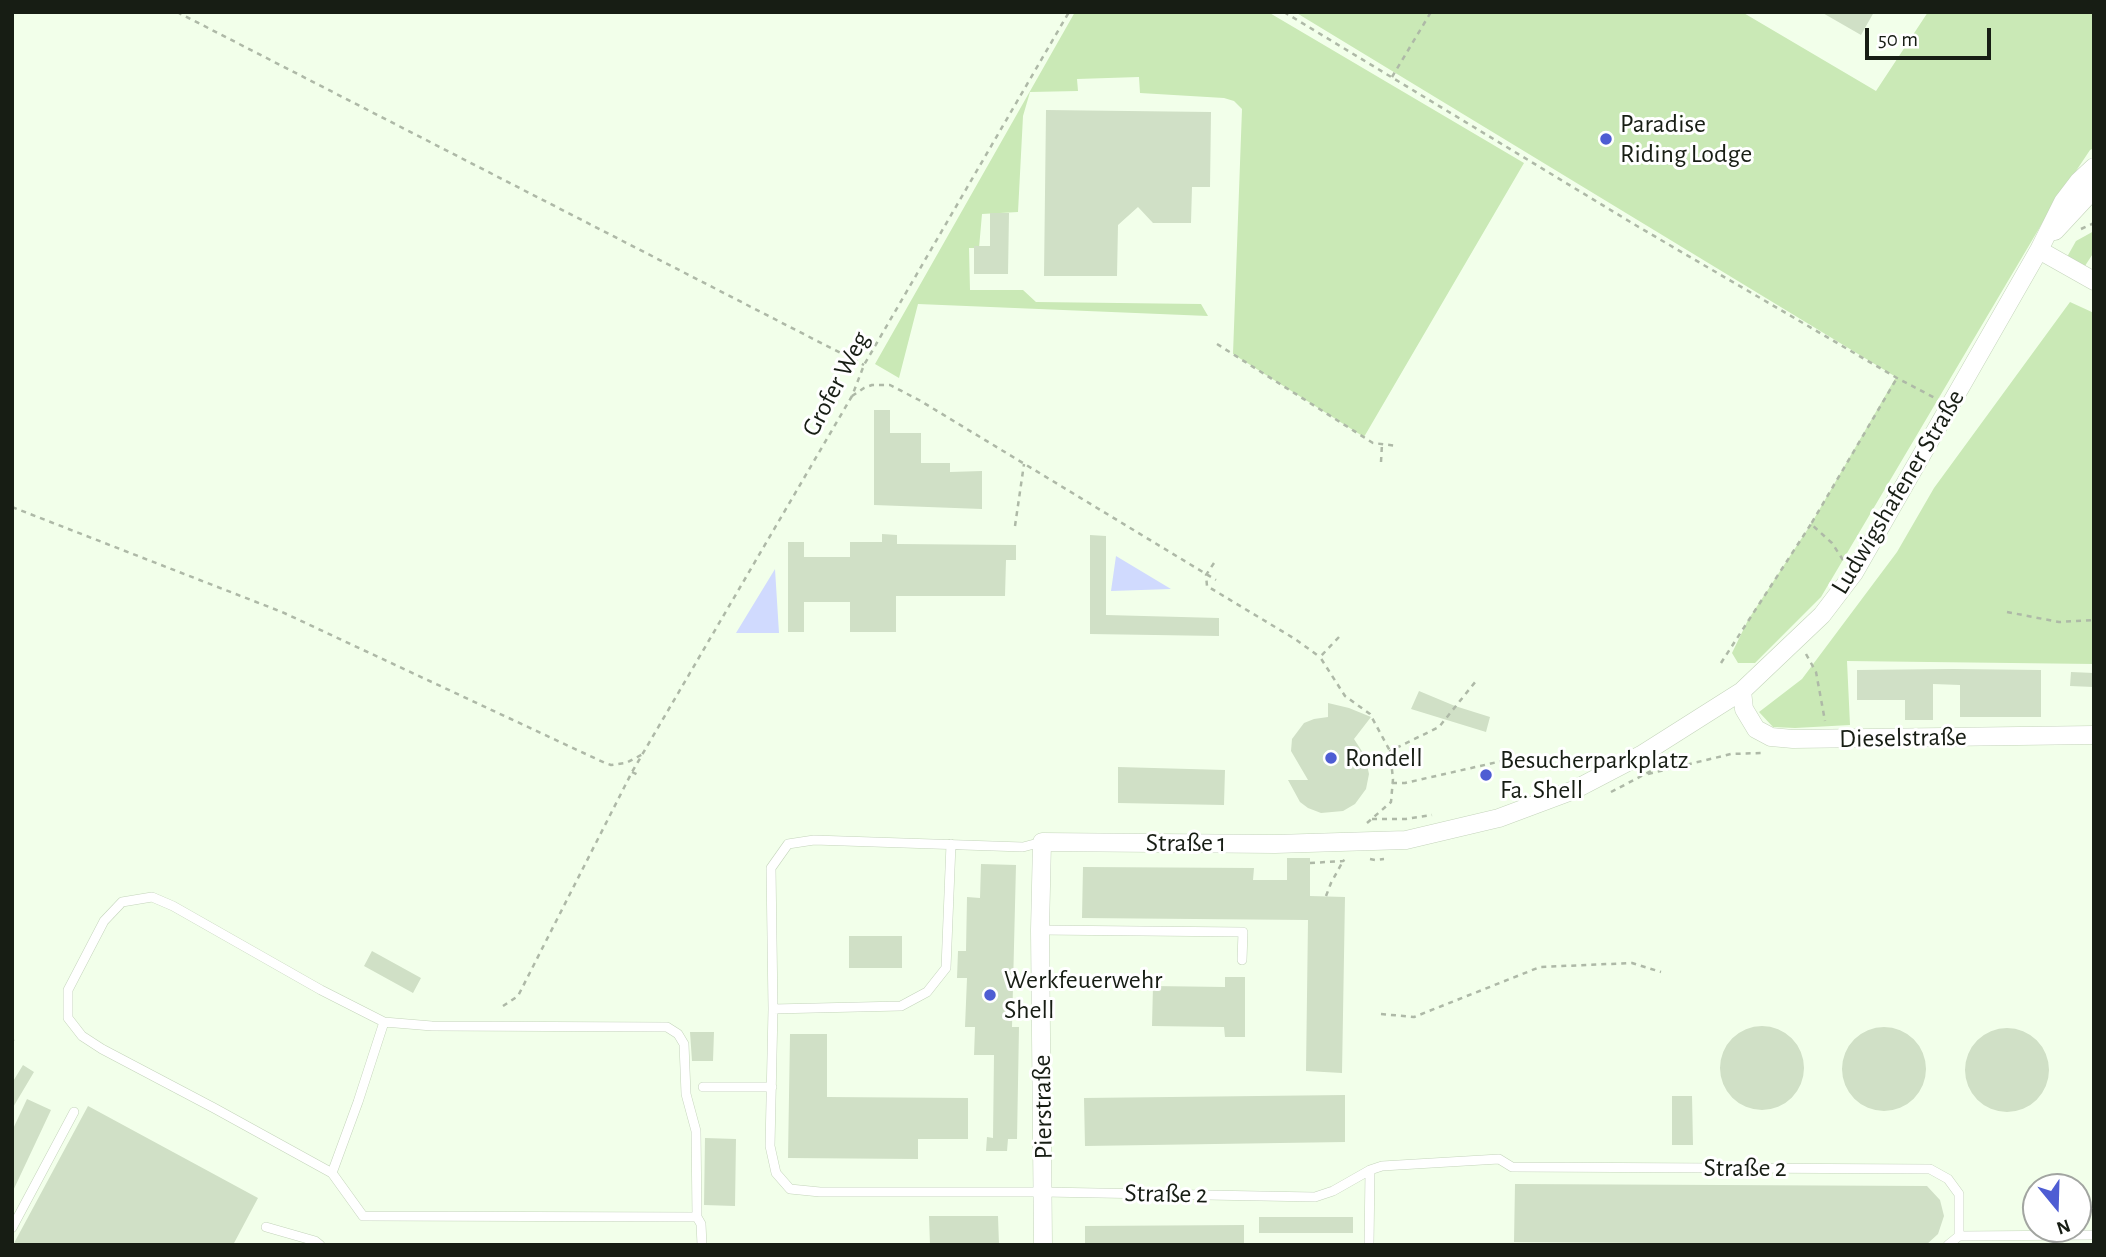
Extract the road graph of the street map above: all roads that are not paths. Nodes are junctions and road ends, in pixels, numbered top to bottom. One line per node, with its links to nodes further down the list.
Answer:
1 (2094, 167): 4 (street, Ludwigshafener Straße)
2 (2094, 189): 3 (street, Ludwigshafener Straße)
3 (2086, 203): 4 (street, Ludwigshafener Straße)
4 (2039, 250): 5 (street); 6 (street, Ludwigshafener Straße)
5 (2094, 281)
6 (1742, 691): 7 (street, Dieselstraße); 9 (street, Ludwigshafener Straße)
7 (2094, 736)
8 (1042, 842): 9 (street, Straße 1); 10 (lane, Straße 2); 11 (street, Pierstraße)
9 (1331, 842)
10 (951, 844): 13 (lane); 13 (lane, Straße 2)
11 (1040, 930): 12 (lane); 20 (street, Pierstraße)
12 (1242, 960)
13 (773, 1009): 16 (lane, Straße 2)
14 (384, 1022): 19 (lane); 19 (lane); 21 (lane)
15 (704, 1087): 16 (lane)
16 (772, 1087): 20 (lane, Straße 2)
17 (74, 1112): 23 (lane)
18 (1370, 1170): 20 (lane, Straße 2); 25 (lane, Straße 2); 29 (lane)
19 (332, 1173): 21 (lane)
20 (1044, 1192): 28 (street, Pierstraße)
21 (697, 1217): 27 (lane)
22 (266, 1227): 26 (lane)
23 (12, 1228)
24 (2094, 1235): 25 (lane)
25 (1959, 1236): 30 (lane)
26 (320, 1245)
27 (702, 1245)
28 (1044, 1245)
29 (1369, 1245)
30 (1948, 1245)

